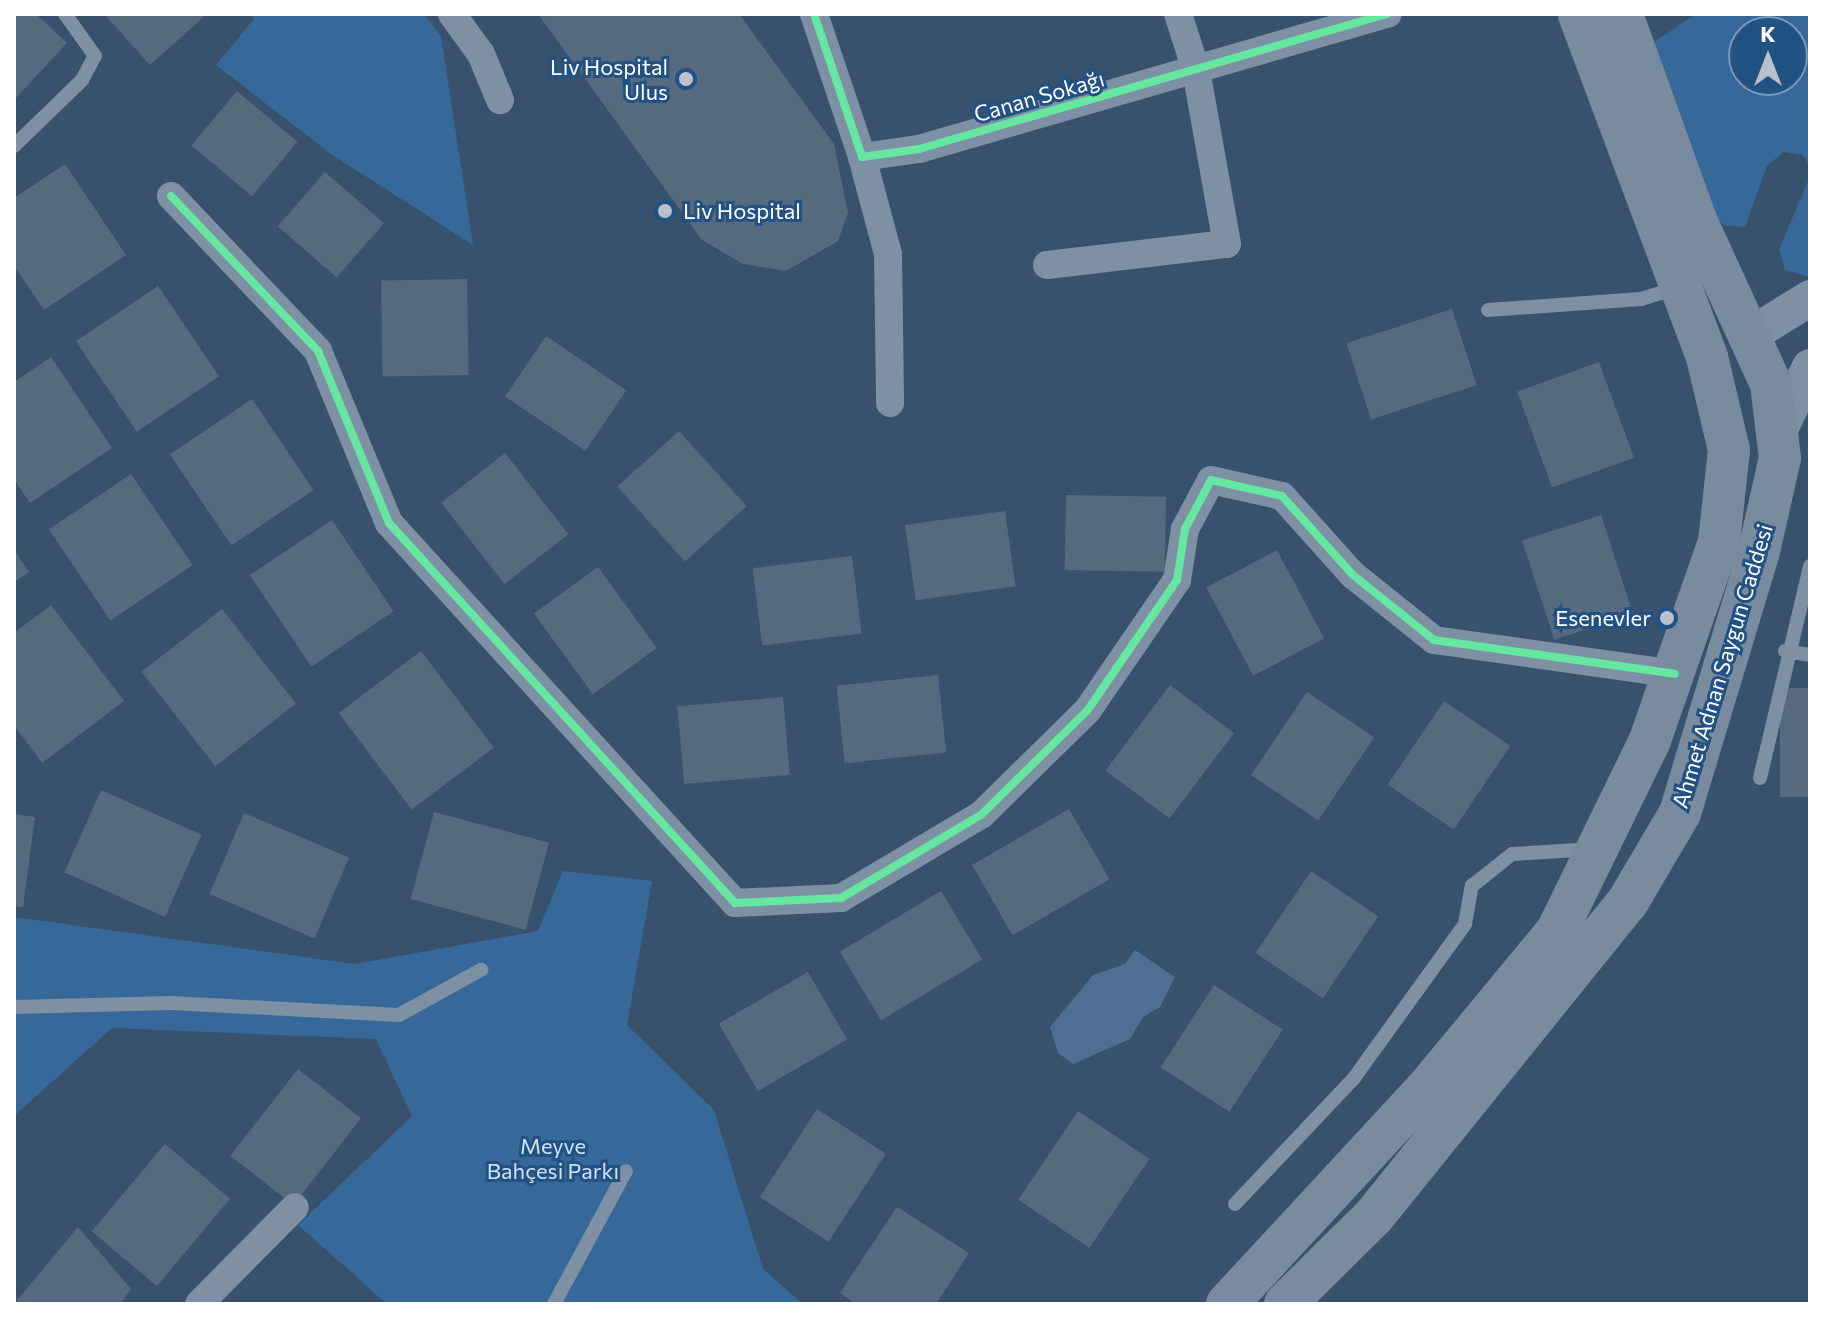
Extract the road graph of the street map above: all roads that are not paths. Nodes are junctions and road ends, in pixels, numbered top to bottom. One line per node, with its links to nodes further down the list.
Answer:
1 (65, 14): 10 (lane)
2 (452, 14): 9 (street)
3 (814, 14): 11 (street)
4 (1178, 14): 8 (street)
5 (1579, 14): 14 (main road, Ahmet Adnan Saygun Caddesi)
6 (1622, 14): 17 (main road, Ahmet Adnan Saygun Caddesi)
7 (1374, 16): 8 (street, Canan Sokağı)
8 (1196, 70): 11 (street, Canan Sokağı); 13 (street)
9 (500, 100)
10 (14, 146)
11 (862, 157): 20 (street)
12 (171, 196): 26 (street)
13 (1047, 265)
14 (1680, 287): 16 (lane); 18 (main road, Ahmet Adnan Saygun Caddesi)
15 (1810, 298): 17 (street)
16 (1488, 310)
17 (1749, 336): 18 (main road); 21 (main road, Ahmet Adnan Saygun Caddesi)
18 (1707, 357): 22 (main road, Ahmet Adnan Saygun Caddesi)
19 (1810, 367): 21 (street)
20 (890, 403)
21 (1780, 429): 22 (main road); 37 (main road, Ahmet Adnan Saygun Caddesi)
22 (1726, 430): 26 (main road, Ahmet Adnan Saygun Caddesi)
23 (1810, 566): 24 (lane)
24 (1785, 651): 25 (lane); 27 (lane)
25 (1810, 655)
26 (1675, 674): 28 (main road, Ahmet Adnan Saygun Caddesi)
27 (1760, 778)
28 (1597, 849): 32 (lane); 36 (main road, Ahmet Adnan Saygun Caddesi)
29 (481, 970): 30 (lane)
30 (14, 1007)
31 (626, 1171): 35 (lane)
32 (1235, 1204)
33 (295, 1207): 34 (street)
34 (199, 1304)
35 (554, 1304)
36 (1227, 1304)
37 (1285, 1304)

